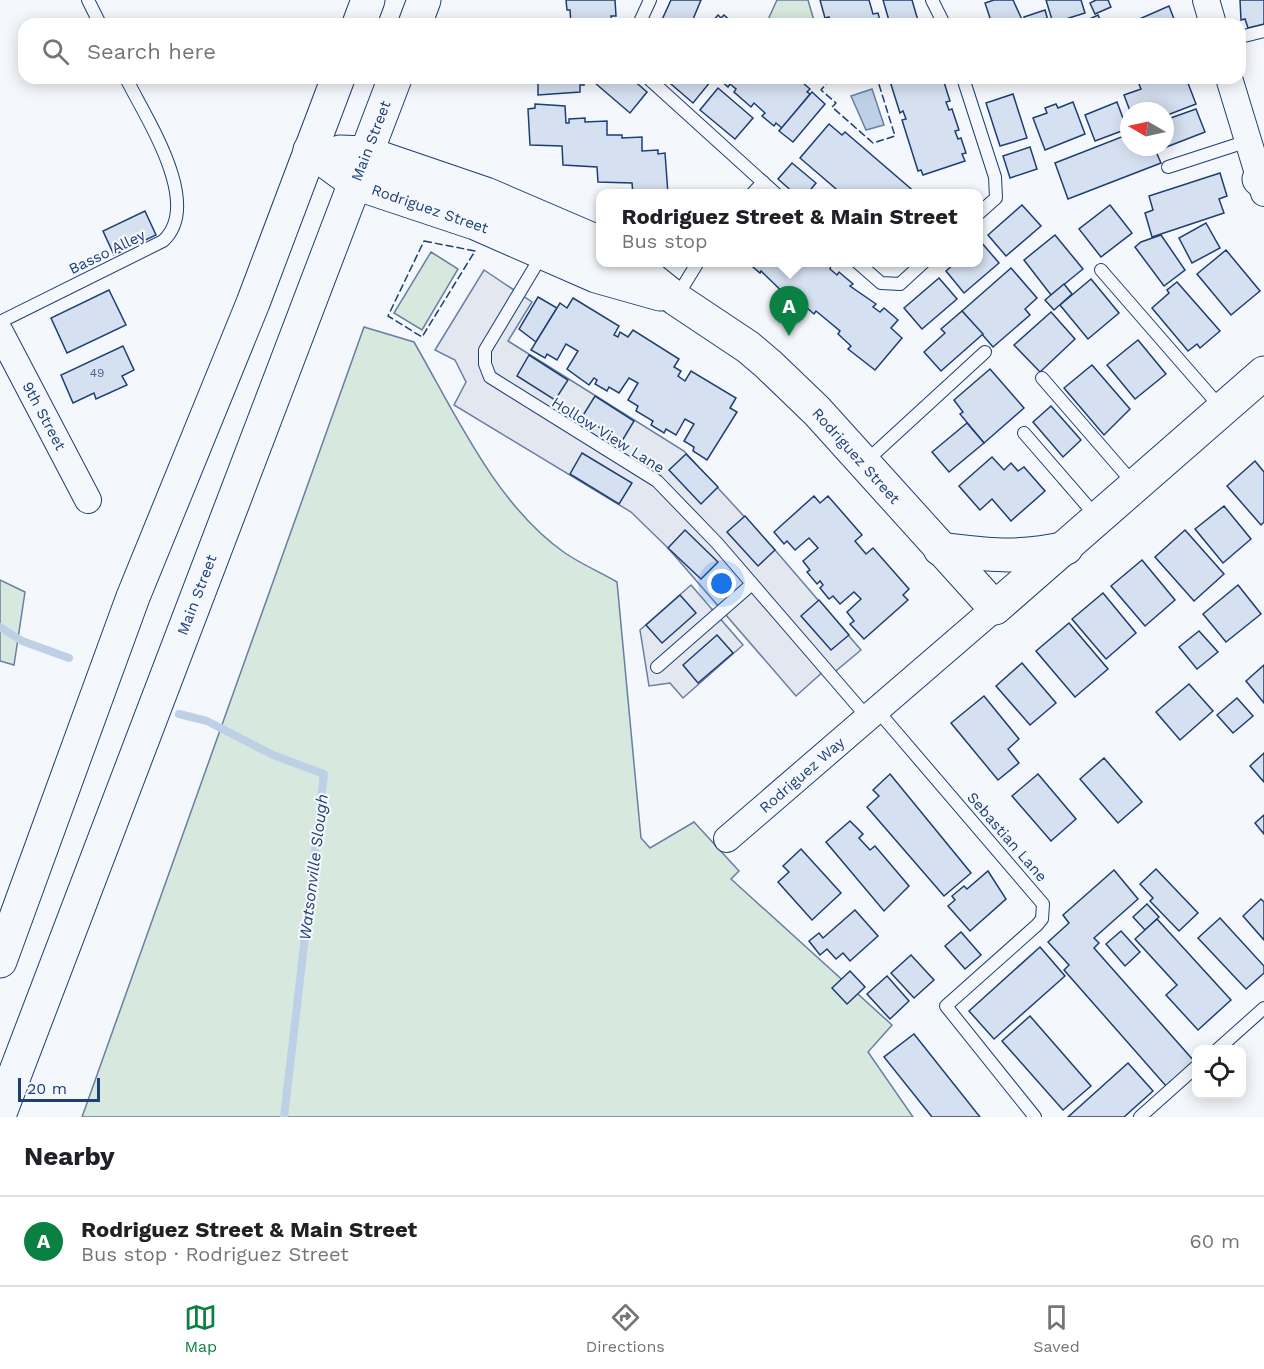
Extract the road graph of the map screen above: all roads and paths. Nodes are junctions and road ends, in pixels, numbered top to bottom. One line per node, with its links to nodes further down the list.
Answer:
1 (88, 0): 7 (lane)
2 (368, 0): 8 (main road)
3 (424, 0): 9 (main road)
4 (650, 0): 10 (lane)
5 (933, 0): 11 (lane)
6 (1206, 0): 12 (street)
7 (97, 18)
8 (361, 18)
9 (417, 18)
10 (642, 18)
11 (941, 18)
12 (1211, 18)
13 (1264, 31): 14 (lane)
14 (1246, 36)
15 (129, 84): 38 (lane, Basso Alley)
16 (336, 84): 22 (main road)
17 (393, 84): 24 (main road, Main Street)
18 (655, 84): 25 (lane)
19 (965, 84): 29 (lane)
20 (1231, 84): 21 (street)
21 (1248, 141): 23 (lane); 26 (street)
22 (310, 150): 24 (main road, Rodriguez Street); 56 (main road)
23 (1168, 167)
24 (360, 168): 30 (main road, Rodriguez Street); 31 (main road, Rodriguez Street); 60 (main road, Main Street)
25 (763, 182): 27 (lane); 28 (lane)
26 (1262, 185)
27 (757, 189)
28 (771, 189)
29 (983, 210)
30 (596, 241)
31 (544, 251): 37 (main road, Rodriguez Street); 51 (lane, Hollow View Lane)
32 (636, 267): 37 (main road, Rodriguez Street)
33 (695, 267): 37 (lane)
34 (863, 267): 35 (lane)
35 (919, 267)
36 (1101, 270): 43 (lane)
37 (676, 299): 45 (main road, Rodriguez Street)
38 (0, 322)
39 (0, 332): 47 (street, 9th Street)
40 (985, 352): 45 (lane)
41 (1264, 373): 43 (main road)
42 (1042, 378): 46 (lane)
43 (1222, 409): 46 (main road)
44 (1024, 434): 48 (lane)
45 (862, 464): 50 (main road, Rodriguez Street)
46 (1135, 486): 48 (main road)
47 (88, 500)
48 (1098, 519): 49 (main road)
49 (1066, 548): 50 (main road); 52 (main road)
50 (940, 549): 52 (main road, Rodriguez Street)
51 (752, 584): 53 (lane); 54 (lane, Hollow View Lane)
52 (995, 608): 54 (street)
53 (657, 667)
54 (872, 714): 55 (street, Rodriguez Way); 61 (lane, Sebastian Lane)
55 (727, 839)
56 (0, 961)
57 (1264, 1008): 58 (lane)
58 (1222, 1045)
59 (1192, 1071): 62 (lane)
60 (0, 1113)
61 (1035, 1117)
62 (1140, 1117)

